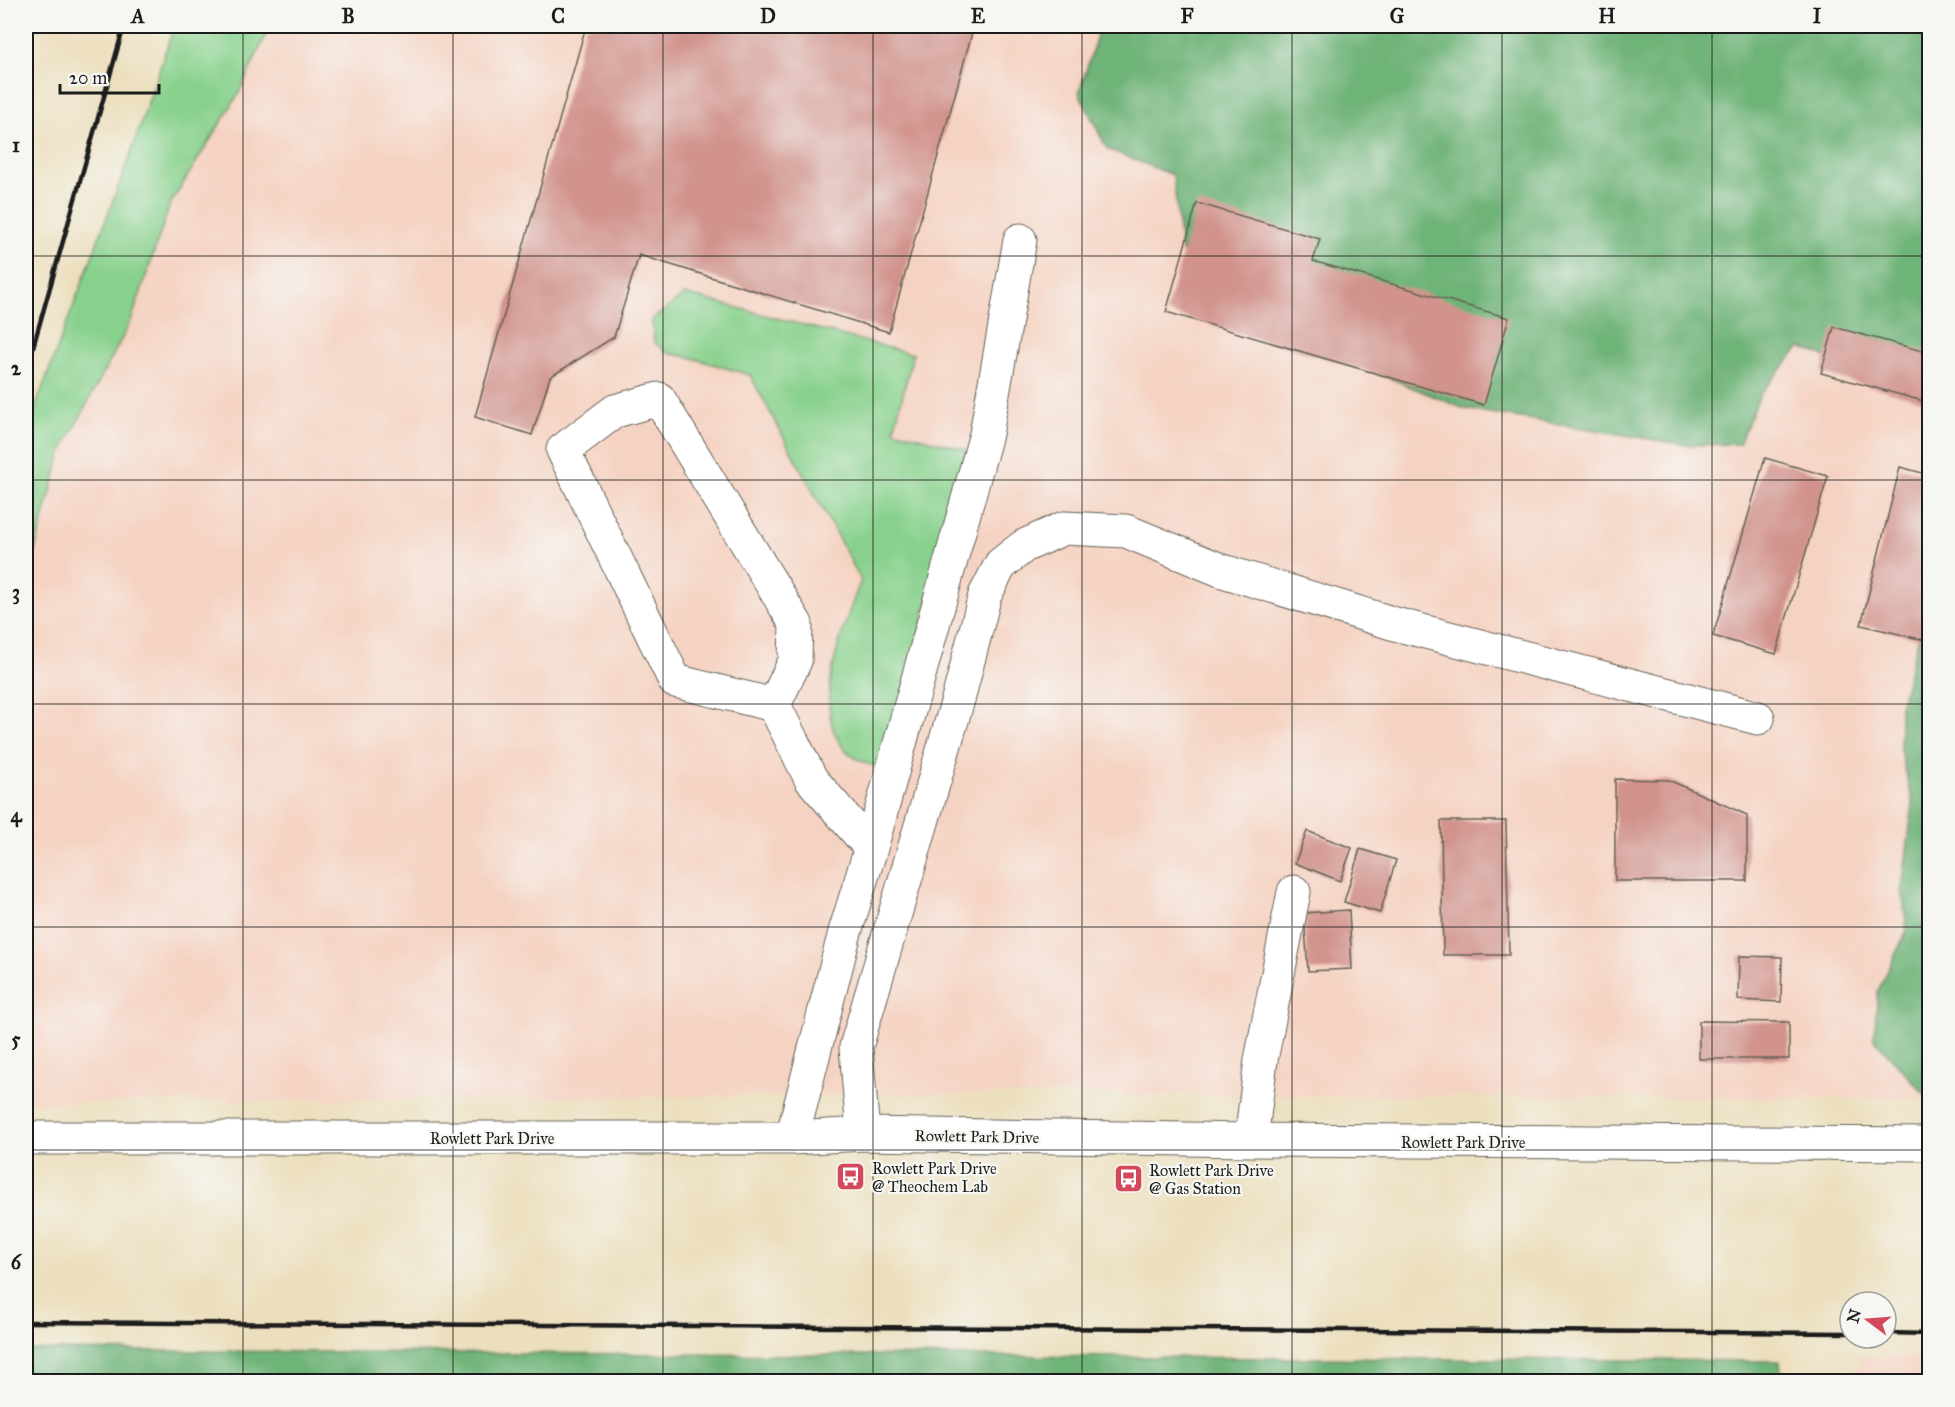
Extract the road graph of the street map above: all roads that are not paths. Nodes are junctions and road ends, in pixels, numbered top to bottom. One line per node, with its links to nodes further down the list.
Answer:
1 (1020, 240): 4 (street)
2 (774, 705): 2 (street); 4 (street)
3 (1758, 718): 6 (street)
4 (871, 848): 8 (street)
5 (1294, 892): 9 (street)
6 (864, 1134): 8 (street, Rowlett Park Drive); 9 (street, Rowlett Park Drive)
7 (26, 1138): 8 (street, Rowlett Park Drive)
8 (792, 1138)
9 (1251, 1140): 10 (street, Rowlett Park Drive)
10 (1929, 1144)

